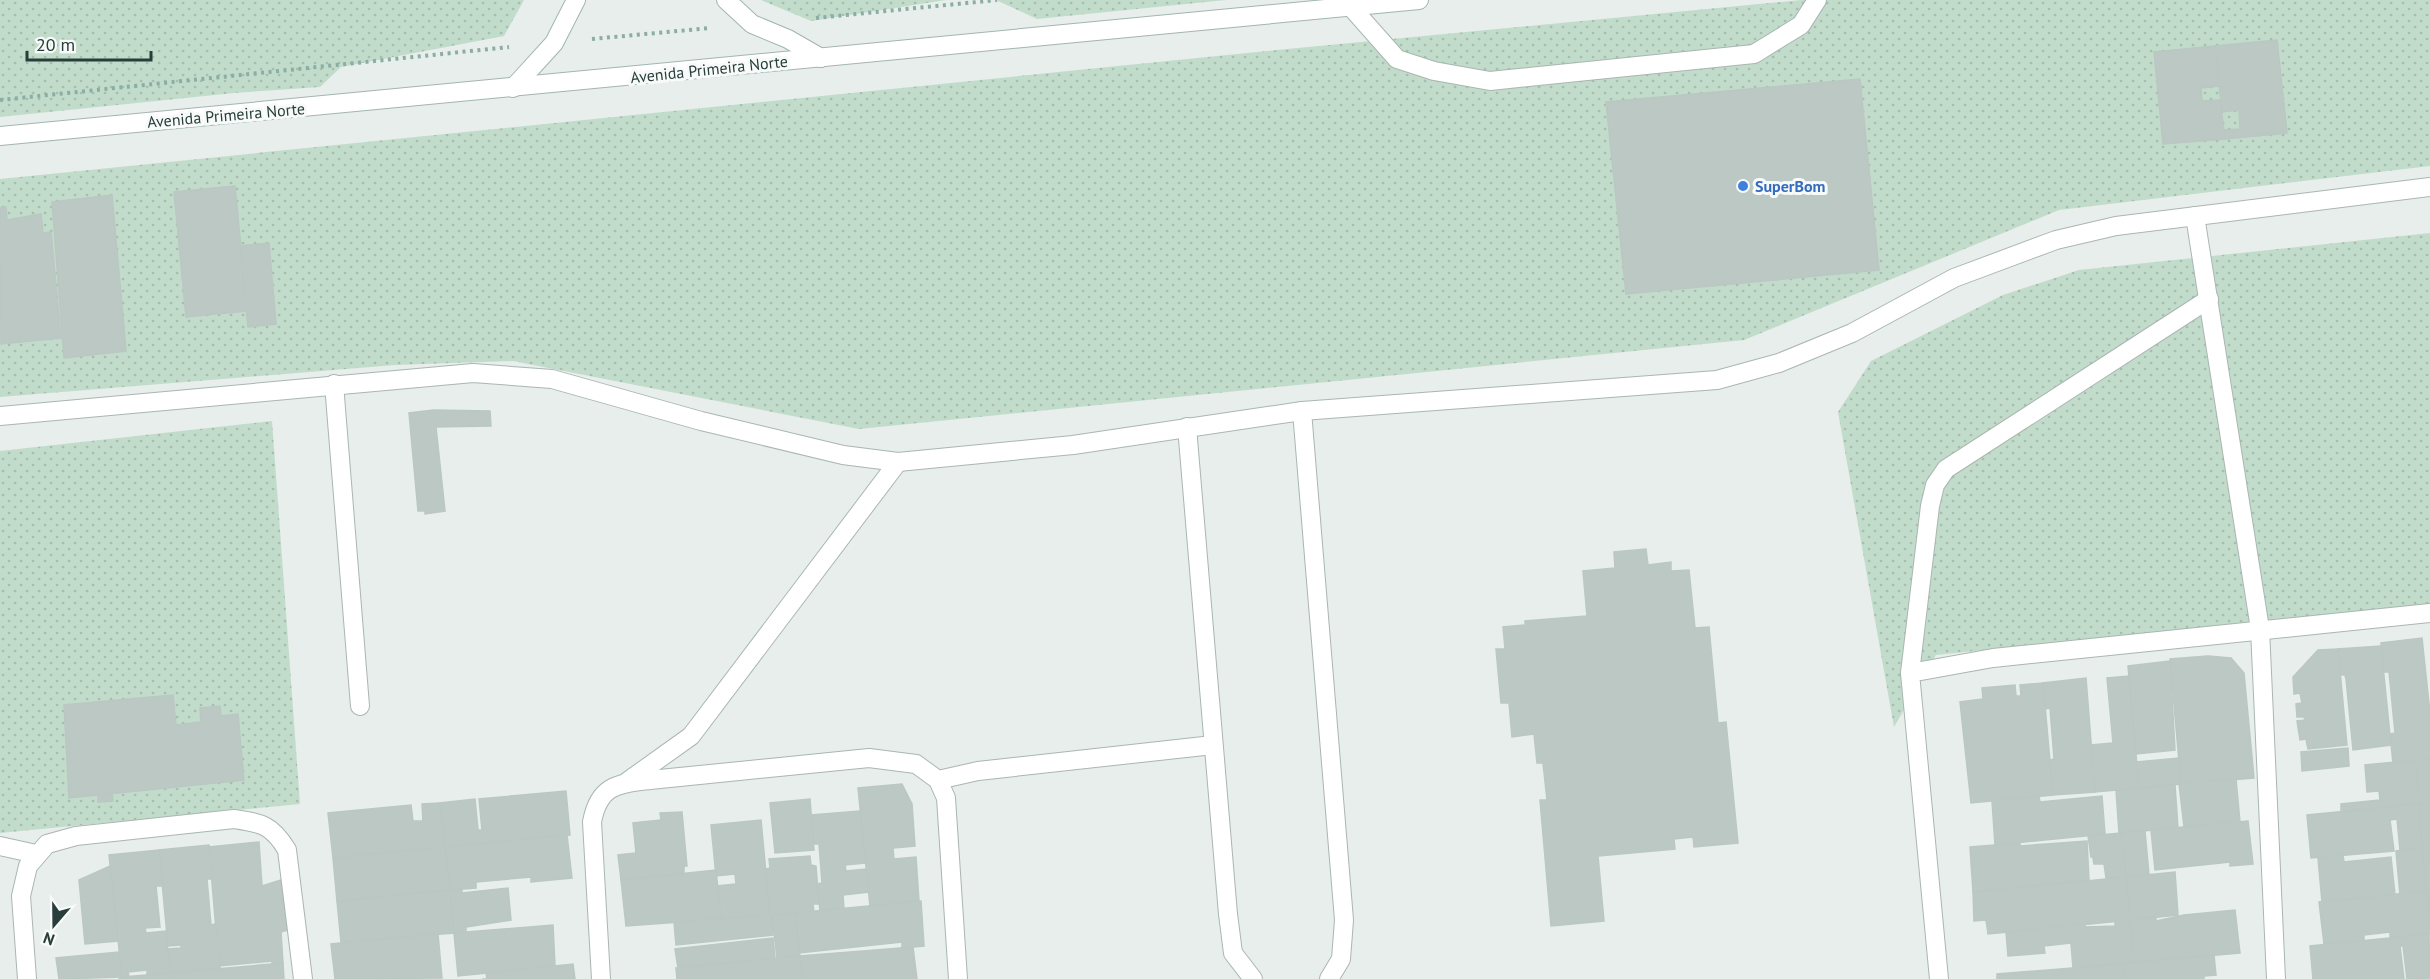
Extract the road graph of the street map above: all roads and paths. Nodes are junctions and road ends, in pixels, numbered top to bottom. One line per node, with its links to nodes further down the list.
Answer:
1 (576, 0): 9 (street)
2 (726, 0): 8 (street)
3 (997, 0): 7 (path)
4 (1419, 0): 6 (street, Avenida Primeira Norte)
5 (1817, 0): 6 (street)
6 (1351, 7): 10 (street, Avenida Primeira Norte)
7 (810, 18)
8 (752, 24): 9 (path); 10 (street)
9 (554, 43): 11 (street); 12 (path)
10 (821, 58): 11 (street, Avenida Primeira Norte)
11 (513, 88): 13 (street, Avenida Primeira Norte)
12 (0, 100)
13 (0, 136)
14 (2430, 187): 15 (street)
15 (2195, 216): 16 (street); 18 (street)
16 (2209, 299): 23 (street); 24 (street)
17 (334, 384): 19 (street); 21 (street); 25 (street)
18 (1302, 411): 20 (street); 36 (street)
19 (0, 416)
20 (1187, 427): 21 (street); 26 (street)
21 (898, 462): 28 (street)
22 (2430, 613): 23 (street)
23 (2260, 628): 24 (street); 38 (street)
24 (1910, 673): 37 (street)
25 (360, 706)
26 (1213, 745): 27 (street); 35 (street)
27 (938, 780): 28 (street); 34 (street)
28 (625, 783): 33 (street)
29 (0, 846): 30 (street)
30 (36, 854): 31 (street); 32 (street)
31 (27, 979)
32 (303, 979)
33 (601, 979)
34 (958, 979)
35 (1253, 979)
36 (1329, 979)
37 (1939, 979)
38 (2276, 979)

